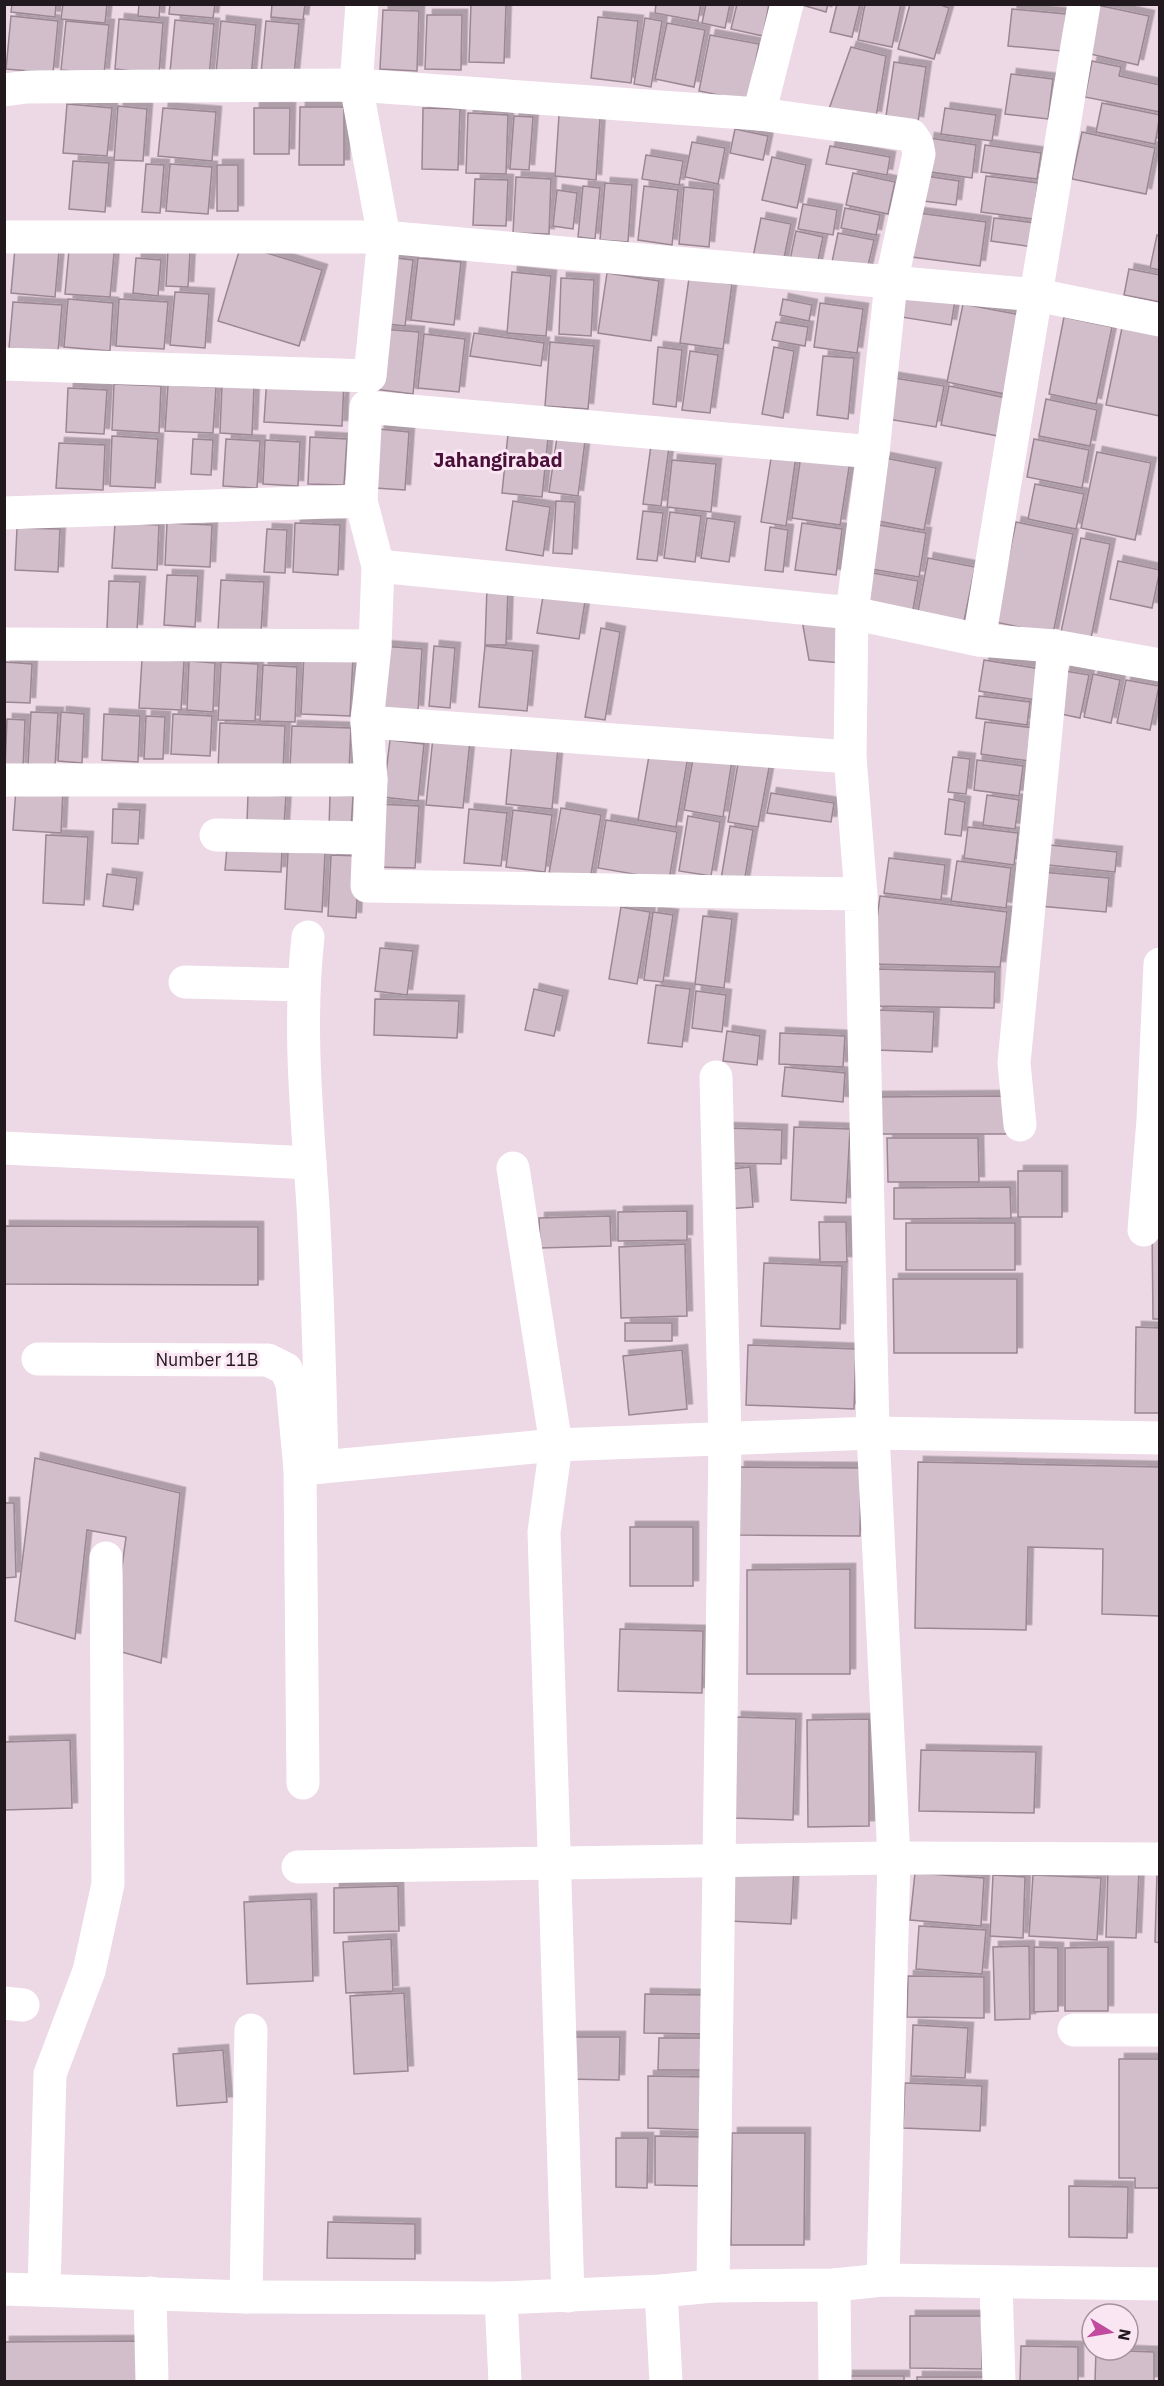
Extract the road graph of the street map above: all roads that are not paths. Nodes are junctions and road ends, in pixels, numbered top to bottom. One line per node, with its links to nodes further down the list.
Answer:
1 (362, 4): 4 (street)
2 (787, 4): 6 (street)
3 (1084, 4): 10 (street)
4 (356, 85): 5 (street); 6 (street); 8 (street)
5 (4, 90)
6 (759, 114): 9 (street)
7 (4, 237): 8 (street)
8 (384, 237): 9 (street); 12 (street)
9 (891, 283): 10 (street); 13 (street)
10 (1037, 295): 11 (street); 18 (street)
11 (1160, 320)
12 (4, 364)
13 (873, 452): 14 (street); 17 (street)
14 (361, 501): 15 (street); 16 (street)
15 (4, 513)
16 (378, 566): 17 (street); 20 (street)
17 (852, 613): 18 (street); 24 (street)
18 (979, 640): 21 (street)
19 (4, 644): 20 (street)
20 (375, 646): 23 (street)
21 (1054, 646): 22 (street); 35 (street)
22 (1160, 665)
23 (367, 722): 24 (street); 26 (street)
24 (850, 757): 29 (street)
25 (4, 780): 26 (street)
26 (371, 780): 28 (street)
27 (216, 835): 28 (street)
28 (368, 838): 29 (street)
29 (861, 894): 41 (street)
30 (308, 937): 33 (street)
31 (1159, 966): 39 (street)
32 (185, 982): 33 (street)
33 (303, 985): 37 (street)
34 (716, 1077): 43 (street)
35 (1020, 1125)
36 (4, 1148): 37 (street)
37 (310, 1163): 45 (street)
38 (513, 1168): 44 (street)
39 (1144, 1230)
40 (38, 1359): 45 (street, Number 11B)
41 (873, 1434): 42 (street); 43 (street); 48 (street)
42 (1160, 1438)
43 (725, 1439): 44 (street); 50 (street)
44 (556, 1445): 45 (street); 51 (street)
45 (311, 1468): 47 (street)
46 (106, 1558): 62 (street)
47 (303, 1783)
48 (894, 1858): 49 (street); 50 (street); 56 (street)
49 (1160, 1859)
50 (721, 1861): 51 (street); 60 (street)
51 (555, 1864): 52 (street); 66 (street)
52 (298, 1867)
53 (1074, 2030): 54 (street)
54 (1160, 2030)
55 (251, 2031): 65 (street)
56 (883, 2280): 57 (street); 59 (street)
57 (996, 2283): 58 (street); 72 (street)
58 (1160, 2284)
59 (834, 2285): 60 (street); 71 (street)
60 (714, 2286): 63 (street)
61 (4, 2289): 62 (street)
62 (44, 2290): 64 (street)
63 (661, 2291): 66 (street); 70 (street)
64 (150, 2293): 65 (street); 68 (street)
65 (246, 2296): 67 (street)
66 (568, 2296): 67 (street)
67 (501, 2298): 69 (street)
68 (152, 2382)
69 (505, 2382)
70 (666, 2382)
71 (835, 2382)
72 (999, 2382)

